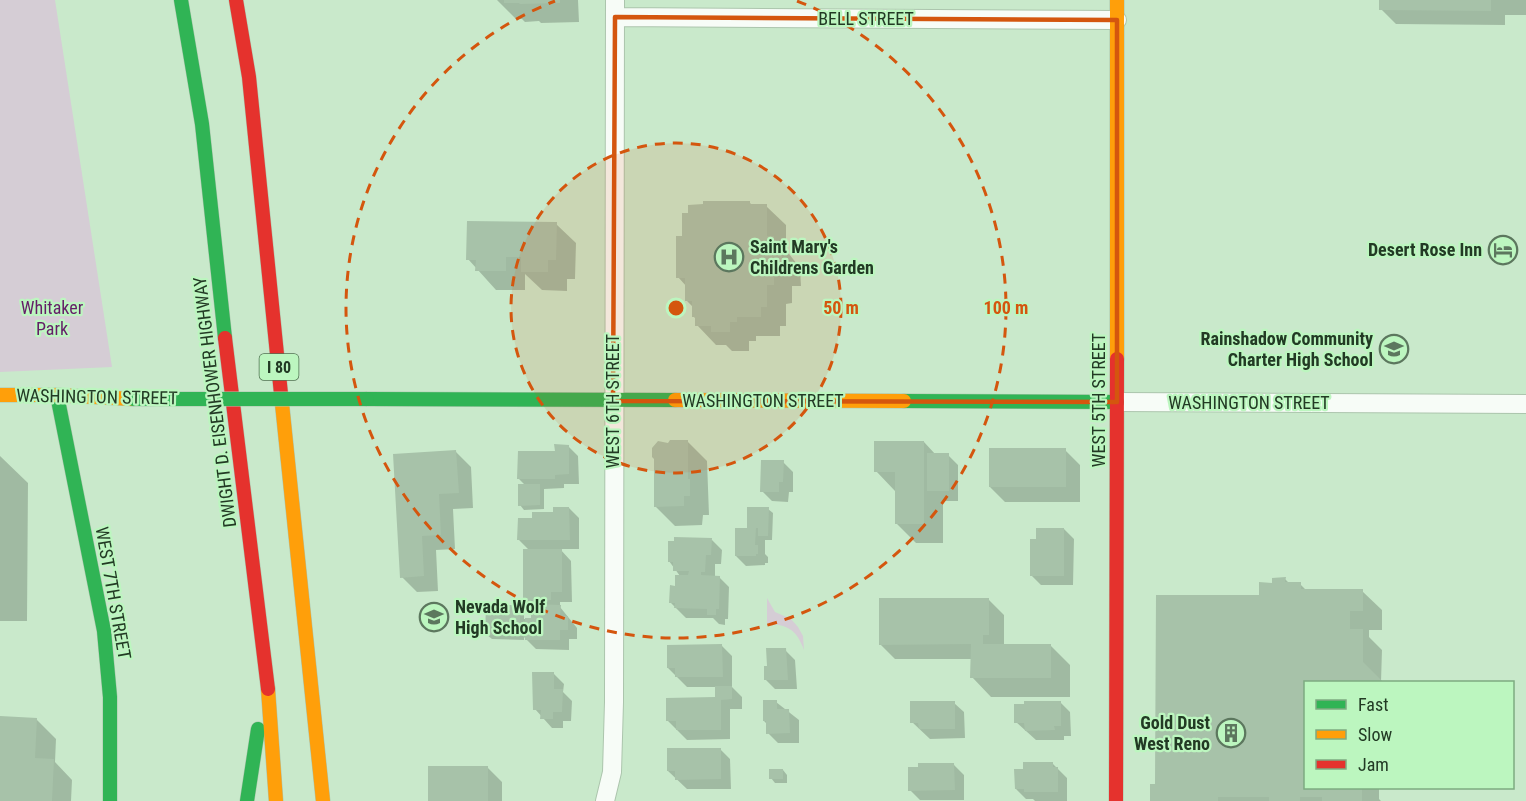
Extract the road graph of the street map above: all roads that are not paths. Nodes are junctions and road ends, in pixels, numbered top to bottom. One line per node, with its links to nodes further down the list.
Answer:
1 (181, 0): 11 (main road, DWIGHT D. EISENHOWER HIGHWAY)
2 (236, 0): 12 (main road, I 80)
3 (1117, 0): 5 (main road, WEST 5TH STREET)
4 (615, 9): 5 (street, BELL STREET); 8 (street, WEST 6TH STREET)
5 (1117, 20): 9 (main road, WEST 5TH STREET)
6 (57, 394): 7 (main road, WASHINGTON STREET); 8 (main road, WASHINGTON STREET, bridge); 14 (main road, WEST 7TH STREET)
7 (0, 395)
8 (613, 401): 9 (main road, WASHINGTON STREET); 18 (street, WEST 6TH STREET)
9 (1117, 402): 10 (street, WASHINGTON STREET); 19 (main road, WEST 5TH STREET)
10 (1526, 404)
11 (267, 677): 15 (main road); 16 (main road, DWIGHT D. EISENHOWER HIGHWAY)
12 (315, 736): 13 (main road); 17 (main road, I 80)
13 (337, 790)
14 (110, 801)
15 (247, 801)
16 (276, 801)
17 (323, 801)
18 (605, 801)
19 (1116, 801)

